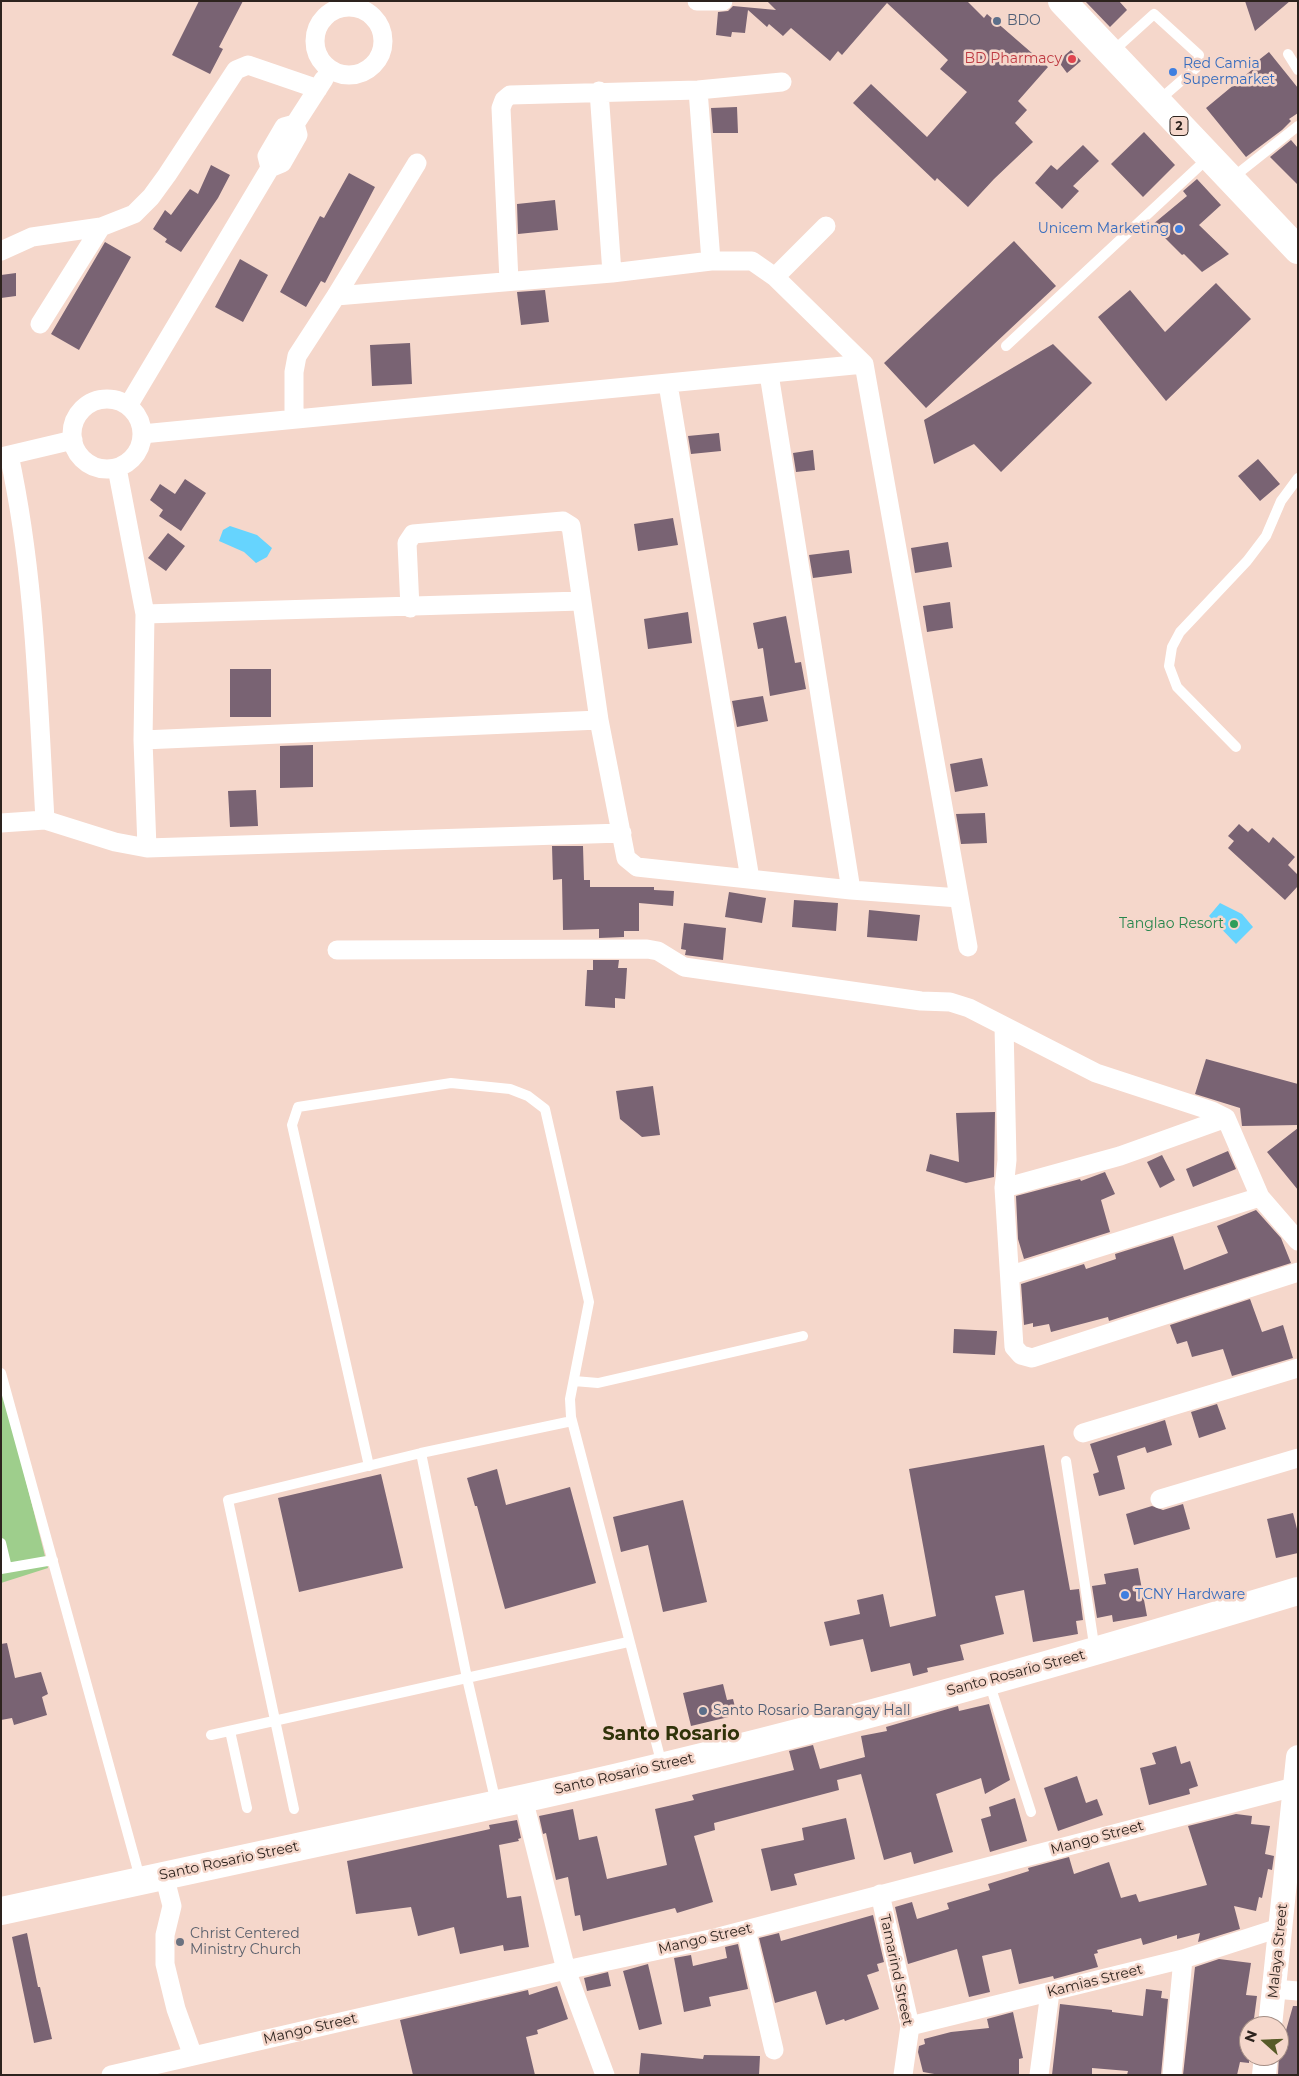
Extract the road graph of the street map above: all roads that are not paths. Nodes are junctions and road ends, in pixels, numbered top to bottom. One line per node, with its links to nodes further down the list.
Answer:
1 (697, 1): 2 (street)
2 (723, 1)
3 (1062, 1): 5 (main road, 2)
4 (371, 7): 7 (street); 7 (street)
5 (1111, 54): 13 (main road, 2); 13 (lane)
6 (1288, 54): 8 (lane)
7 (330, 70): 10 (street)
8 (1298, 70)
9 (782, 82): 11 (street)
10 (318, 89): 19 (street); 32 (street)
11 (698, 90): 12 (street); 22 (street)
12 (598, 91): 23 (street); 25 (street)
13 (1157, 102): 15 (main road, 2)
14 (1298, 126): 17 (lane)
15 (1208, 158): 17 (main road, 2); 28 (lane)
16 (417, 163): 26 (street)
17 (1230, 180): 20 (main road, 2)
18 (826, 226): 24 (street)
19 (101, 227): 21 (street); 27 (street)
20 (1298, 250)
21 (1, 251)
22 (712, 261): 23 (street); 24 (street)
23 (612, 273): 25 (street)
24 (775, 277): 29 (street)
25 (509, 281): 26 (street)
26 (336, 296): 33 (street)
27 (40, 324)
28 (1006, 346)
29 (864, 364): 30 (street); 51 (street)
30 (769, 374): 31 (street); 50 (street)
31 (668, 384): 33 (street); 49 (street)
32 (128, 406): 34 (street); 35 (street)
33 (294, 419): 34 (street)
34 (142, 434): 37 (street)
35 (73, 440): 36 (street); 37 (street)
36 (5, 456): 45 (street)
37 (117, 468): 41 (street)
38 (1298, 478): 44 (lane)
39 (581, 601): 40 (street); 40 (street); 42 (street)
40 (410, 608): 41 (street)
41 (145, 614): 43 (street)
42 (599, 720): 43 (street); 47 (street)
43 (143, 740): 48 (street)
44 (1236, 747)
45 (45, 820): 46 (street); 48 (street)
46 (1, 823)
47 (622, 834): 48 (street); 49 (street)
48 (147, 848)
49 (750, 879): 50 (street)
50 (852, 890): 51 (street)
51 (959, 898): 52 (street)
52 (968, 946)
53 (337, 950): 54 (street)
54 (1004, 1026): 55 (street); 56 (street)
55 (1226, 1118): 56 (street); 57 (street)
56 (1004, 1188): 60 (street)
57 (1260, 1197): 58 (street); 60 (street)
58 (1298, 1241)
59 (1298, 1272): 60 (street)
60 (1011, 1275)
61 (803, 1336): 64 (lane)
62 (1298, 1368): 66 (street)
63 (1, 1373): 73 (lane)
64 (574, 1381): 65 (lane); 70 (lane)
65 (572, 1421): 67 (lane); 76 (lane)
66 (1083, 1433)
67 (421, 1453): 70 (lane); 78 (lane)
68 (1298, 1458): 71 (street)
69 (1066, 1461): 77 (lane)
70 (369, 1466): 80 (lane)
71 (1160, 1499)
72 (1, 1543): 74 (lane)
73 (53, 1560): 74 (lane); 91 (lane)
74 (4, 1568)
75 (1298, 1591): 77 (main road, Santo Rosario Street)
76 (628, 1642): 78 (lane); 84 (lane)
77 (1095, 1652): 79 (main road, Santo Rosario Street)
78 (467, 1678): 80 (lane); 87 (lane)
79 (989, 1680): 84 (main road, Santo Rosario Street); 90 (lane)
80 (275, 1721): 81 (lane); 89 (lane)
81 (230, 1731): 82 (lane); 88 (lane)
82 (211, 1735)
83 (1298, 1757): 85 (street, Malaya Street)
84 (662, 1765): 86 (main road, Santo Rosario Street)
85 (1297, 1786): 92 (street, Malaya Street); 93 (street, Mango Street)
86 (523, 1798): 87 (main road, Santo Rosario Street); 98 (street)
87 (496, 1803): 91 (main road, Santo Rosario Street)
88 (247, 1808)
89 (294, 1809)
90 (1031, 1812)
91 (152, 1878): 94 (main road, Santo Rosario Street); 105 (street)
92 (1292, 1886): 95 (street, Malaya Street)
93 (880, 1894): 96 (street, Mango Street); 103 (street, Tamarind Street)
94 (1, 1911)
95 (1279, 1928): 97 (street, Kamias Street); 99 (street, Malaya Street)
96 (746, 1930): 98 (street, Mango Street); 104 (street)
97 (1183, 1959): 101 (street, Kamias Street); 110 (street)
98 (566, 1970): 105 (street, Mango Street); 107 (street)
99 (1274, 1989): 100 (street); 102 (street, Malaya Street)
100 (1298, 1991)
101 (1050, 1992): 103 (street, Kamias Street); 109 (street)
102 (1271, 2016)
103 (910, 2026): 108 (street, Tamarind Street)
104 (774, 2050)
105 (194, 2056): 106 (street, Mango Street)
106 (111, 2075)
107 (605, 2075)
108 (903, 2075)
109 (1039, 2075)
110 (1172, 2075)

